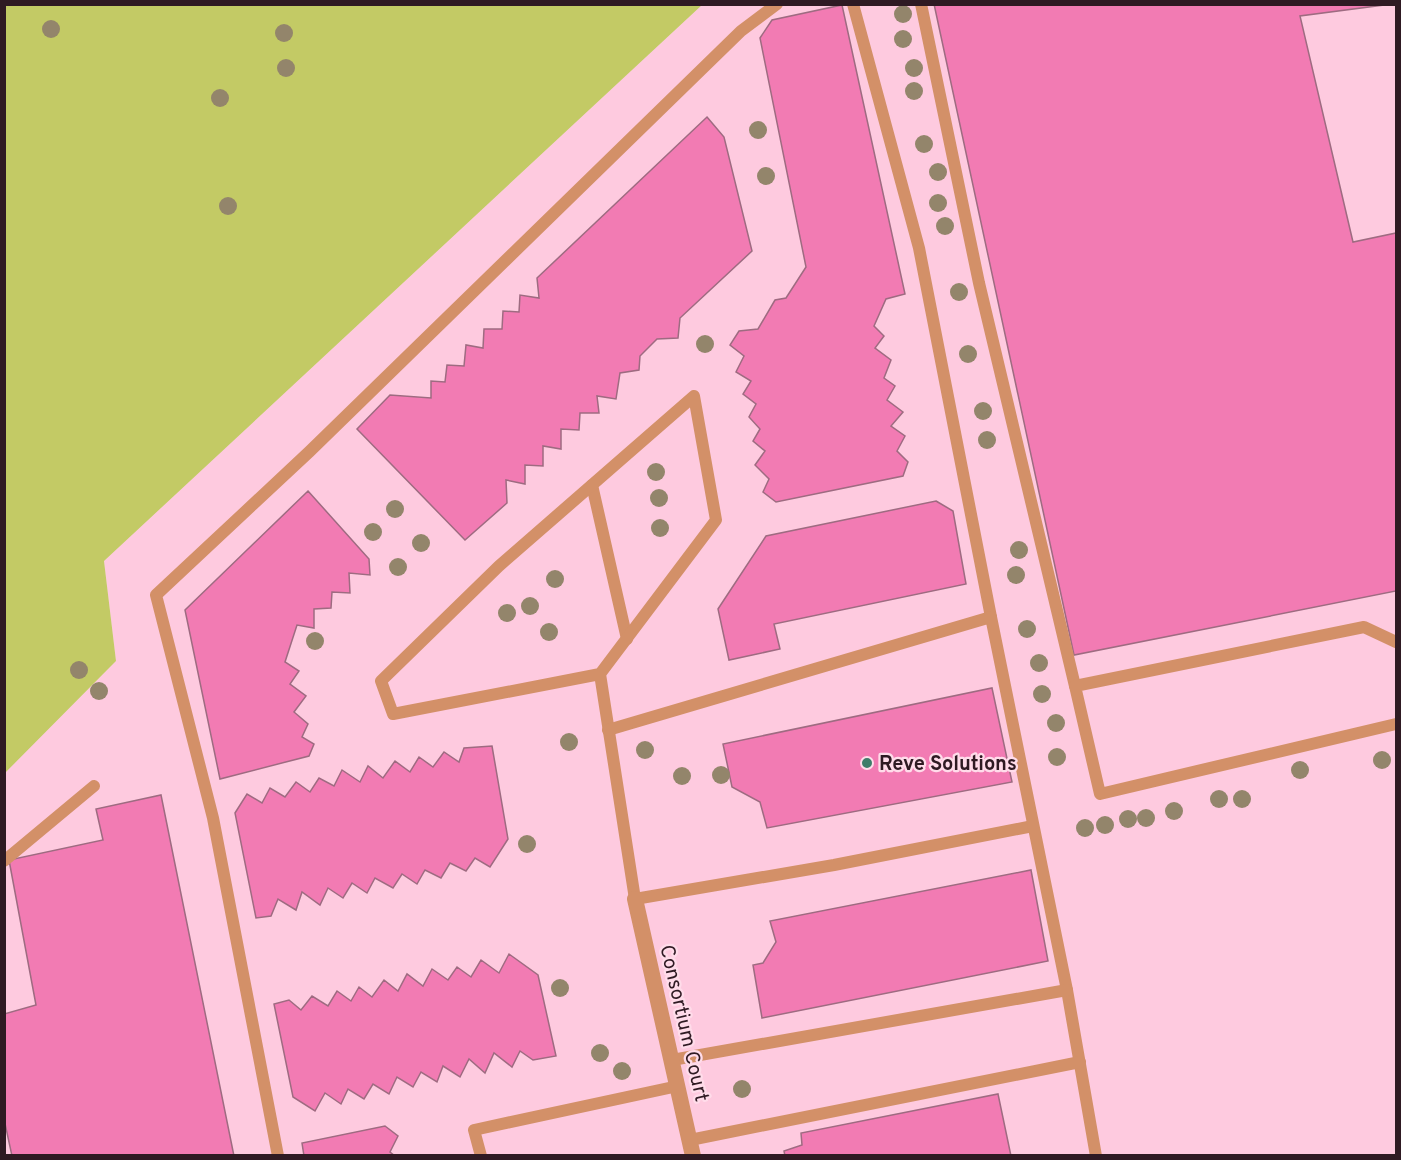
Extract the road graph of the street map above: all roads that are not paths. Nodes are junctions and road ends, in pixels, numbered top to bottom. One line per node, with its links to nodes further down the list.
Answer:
1 (777, 4): 21 (lane)
2 (853, 4): 5 (lane)
3 (921, 4): 9 (lane)
4 (592, 485): 6 (lane); 6 (lane); 8 (lane)
5 (991, 617): 11 (lane); 13 (lane)
6 (627, 639): 8 (lane)
7 (1396, 642): 9 (lane)
8 (600, 674): 11 (lane)
9 (1075, 686): 10 (lane)
10 (1396, 724)
11 (608, 730): 15 (lane)
12 (94, 786): 14 (lane)
13 (1034, 826): 15 (lane); 16 (lane)
14 (4, 861)
15 (635, 899): 17 (street, Consortium Court)
16 (1067, 990): 17 (lane); 18 (lane)
17 (672, 1060): 19 (street, Consortium Court)
18 (1080, 1062): 20 (lane); 23 (lane)
19 (678, 1086): 20 (street, Consortium Court); 22 (lane)
20 (691, 1148)
21 (278, 1155)
22 (481, 1155)
23 (1096, 1155)

